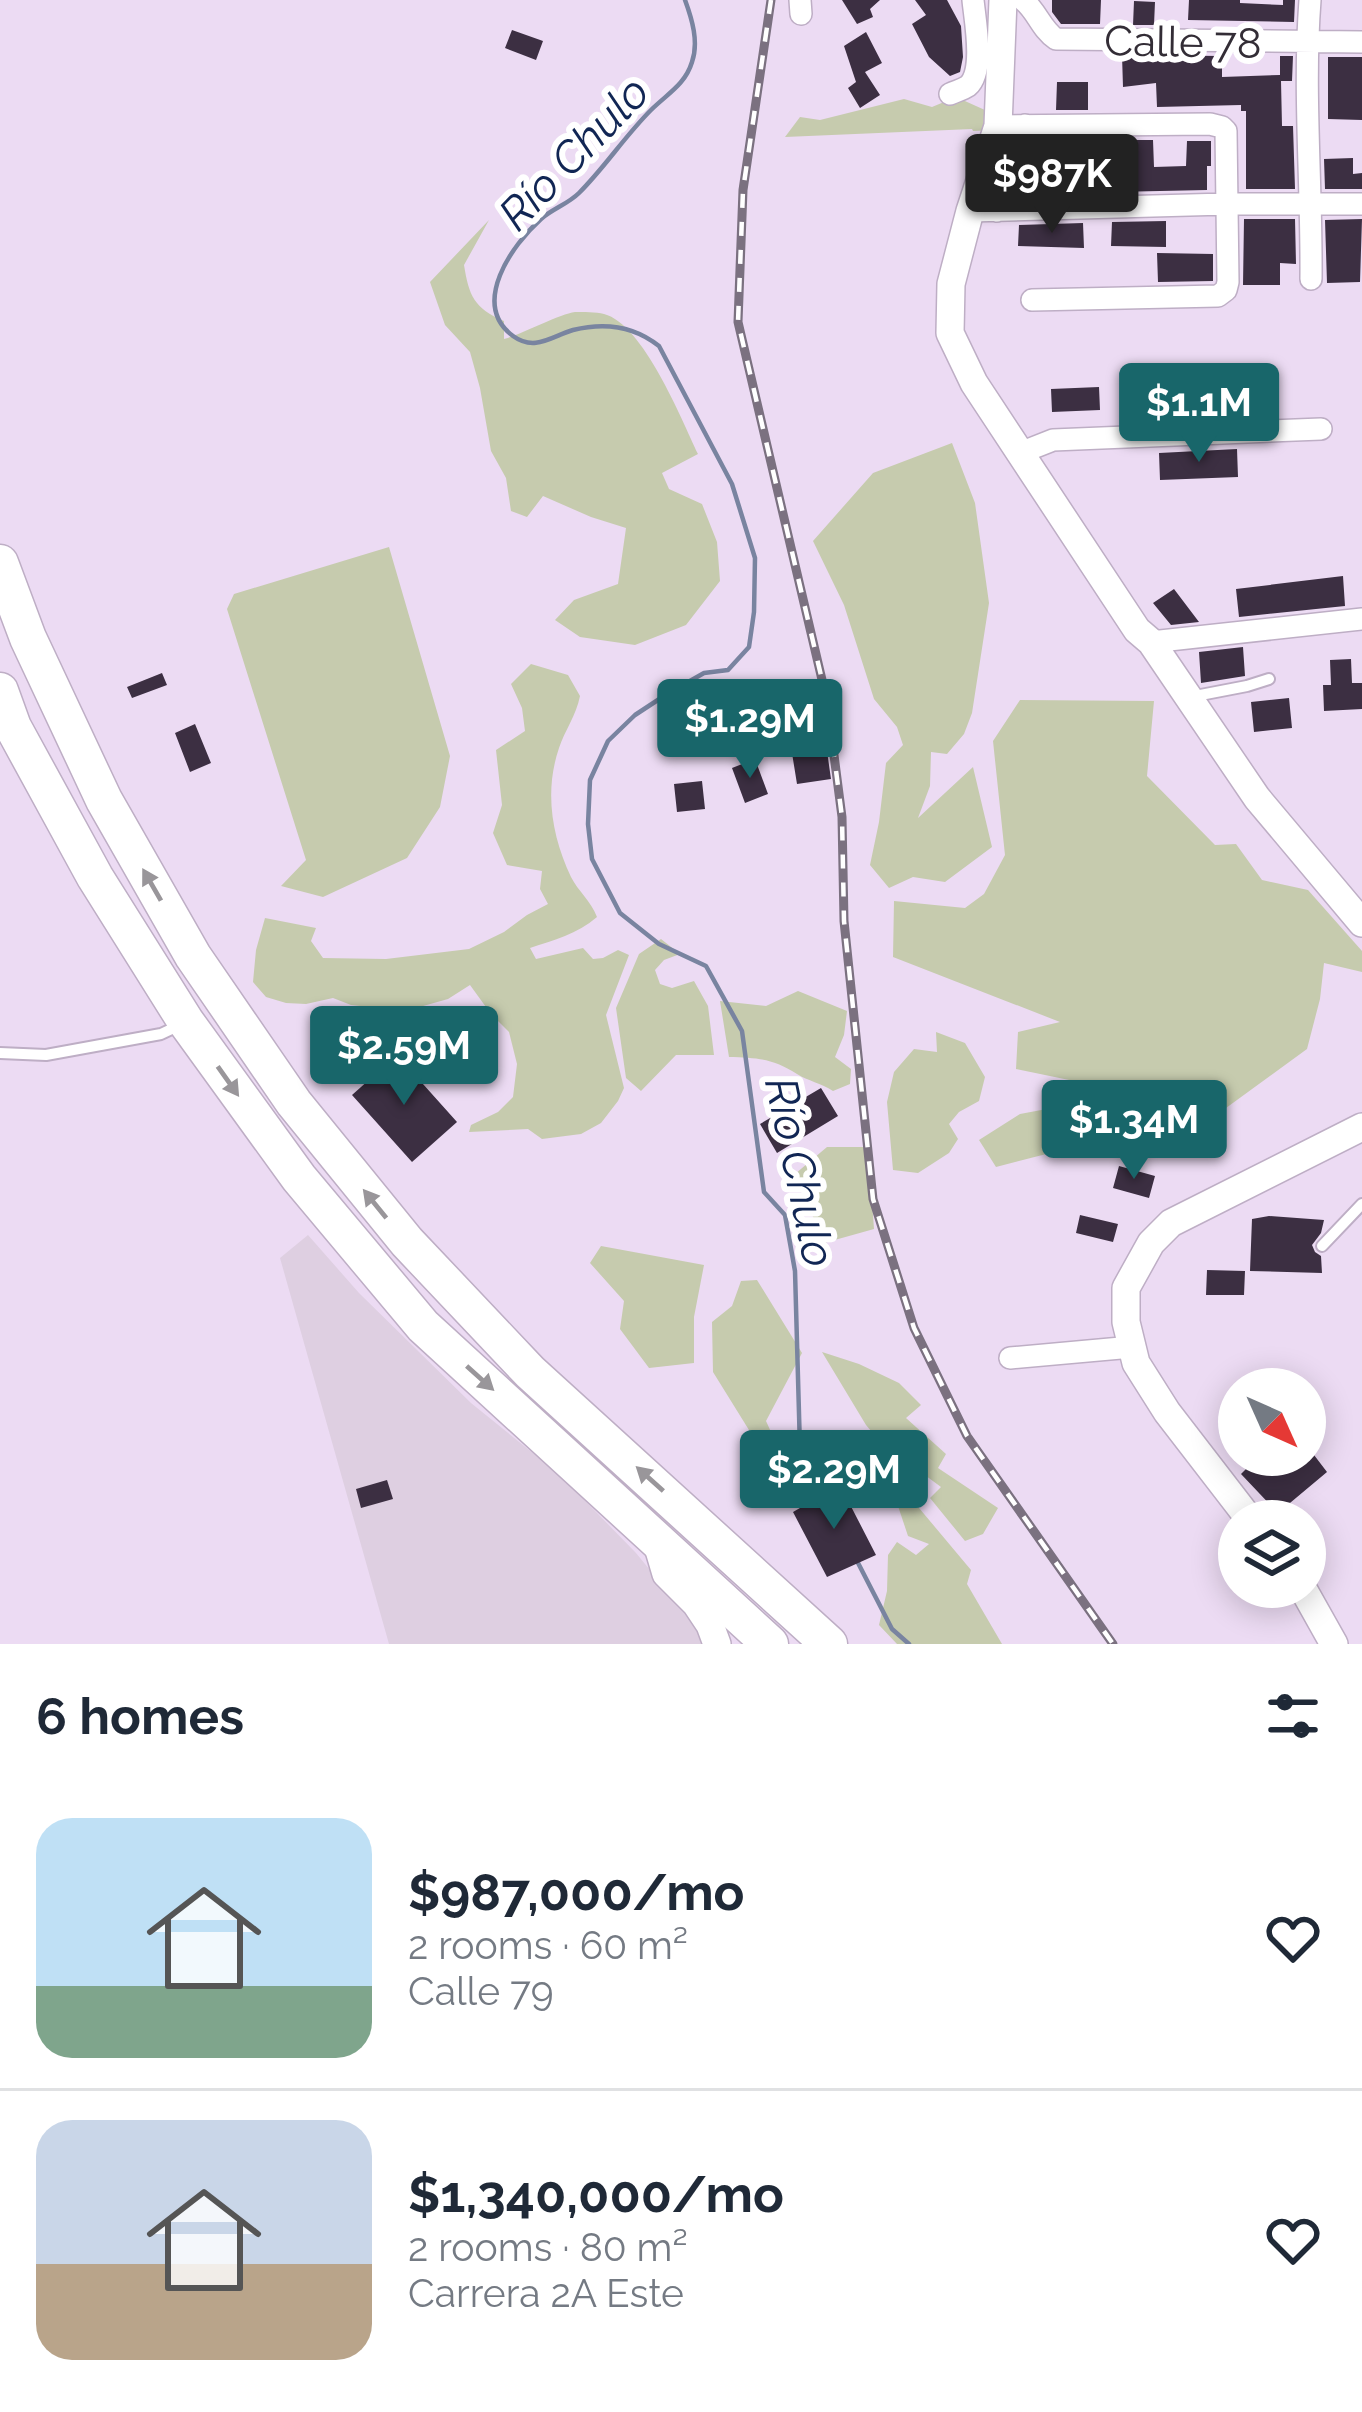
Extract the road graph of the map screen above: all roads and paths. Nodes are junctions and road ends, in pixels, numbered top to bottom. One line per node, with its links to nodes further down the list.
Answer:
1 (973, 0): 7 (street)
2 (1003, 0): 8 (street)
3 (1023, 0): 6 (street, Calle 78)
4 (1310, 0): 6 (street)
5 (1362, 42): 6 (street, Calle 78)
6 (1306, 43): 10 (street)
7 (950, 94)
8 (1012, 126): 9 (street); 12 (street)
9 (1226, 204): 10 (street); 12 (street); 14 (street)
10 (1312, 204): 11 (street); 13 (street)
11 (1362, 204)
12 (983, 211): 16 (street)
13 (1312, 279)
14 (1032, 300)
15 (1321, 429): 16 (street)
16 (1020, 452): 19 (street)
17 (0, 563): 36 (highway, one-way to 17)
18 (1362, 619): 19 (street)
19 (1144, 636): 22 (street)
20 (1268, 679): 22 (lane)
21 (0, 691): 24 (highway)
22 (1188, 698): 23 (street)
23 (1362, 923)
24 (186, 1022): 25 (lane); 32 (highway, one-way to 32)
25 (0, 1053)
26 (1362, 1127): 29 (street)
27 (1362, 1204): 28 (lane)
28 (1322, 1246)
29 (1132, 1347): 30 (street); 31 (street)
30 (1010, 1358)
31 (1235, 1500)
32 (656, 1540): 34 (street); 35 (highway)
33 (1314, 1608): 37 (street)
34 (717, 1644)
35 (770, 1644)
36 (829, 1644)
37 (1334, 1644)

